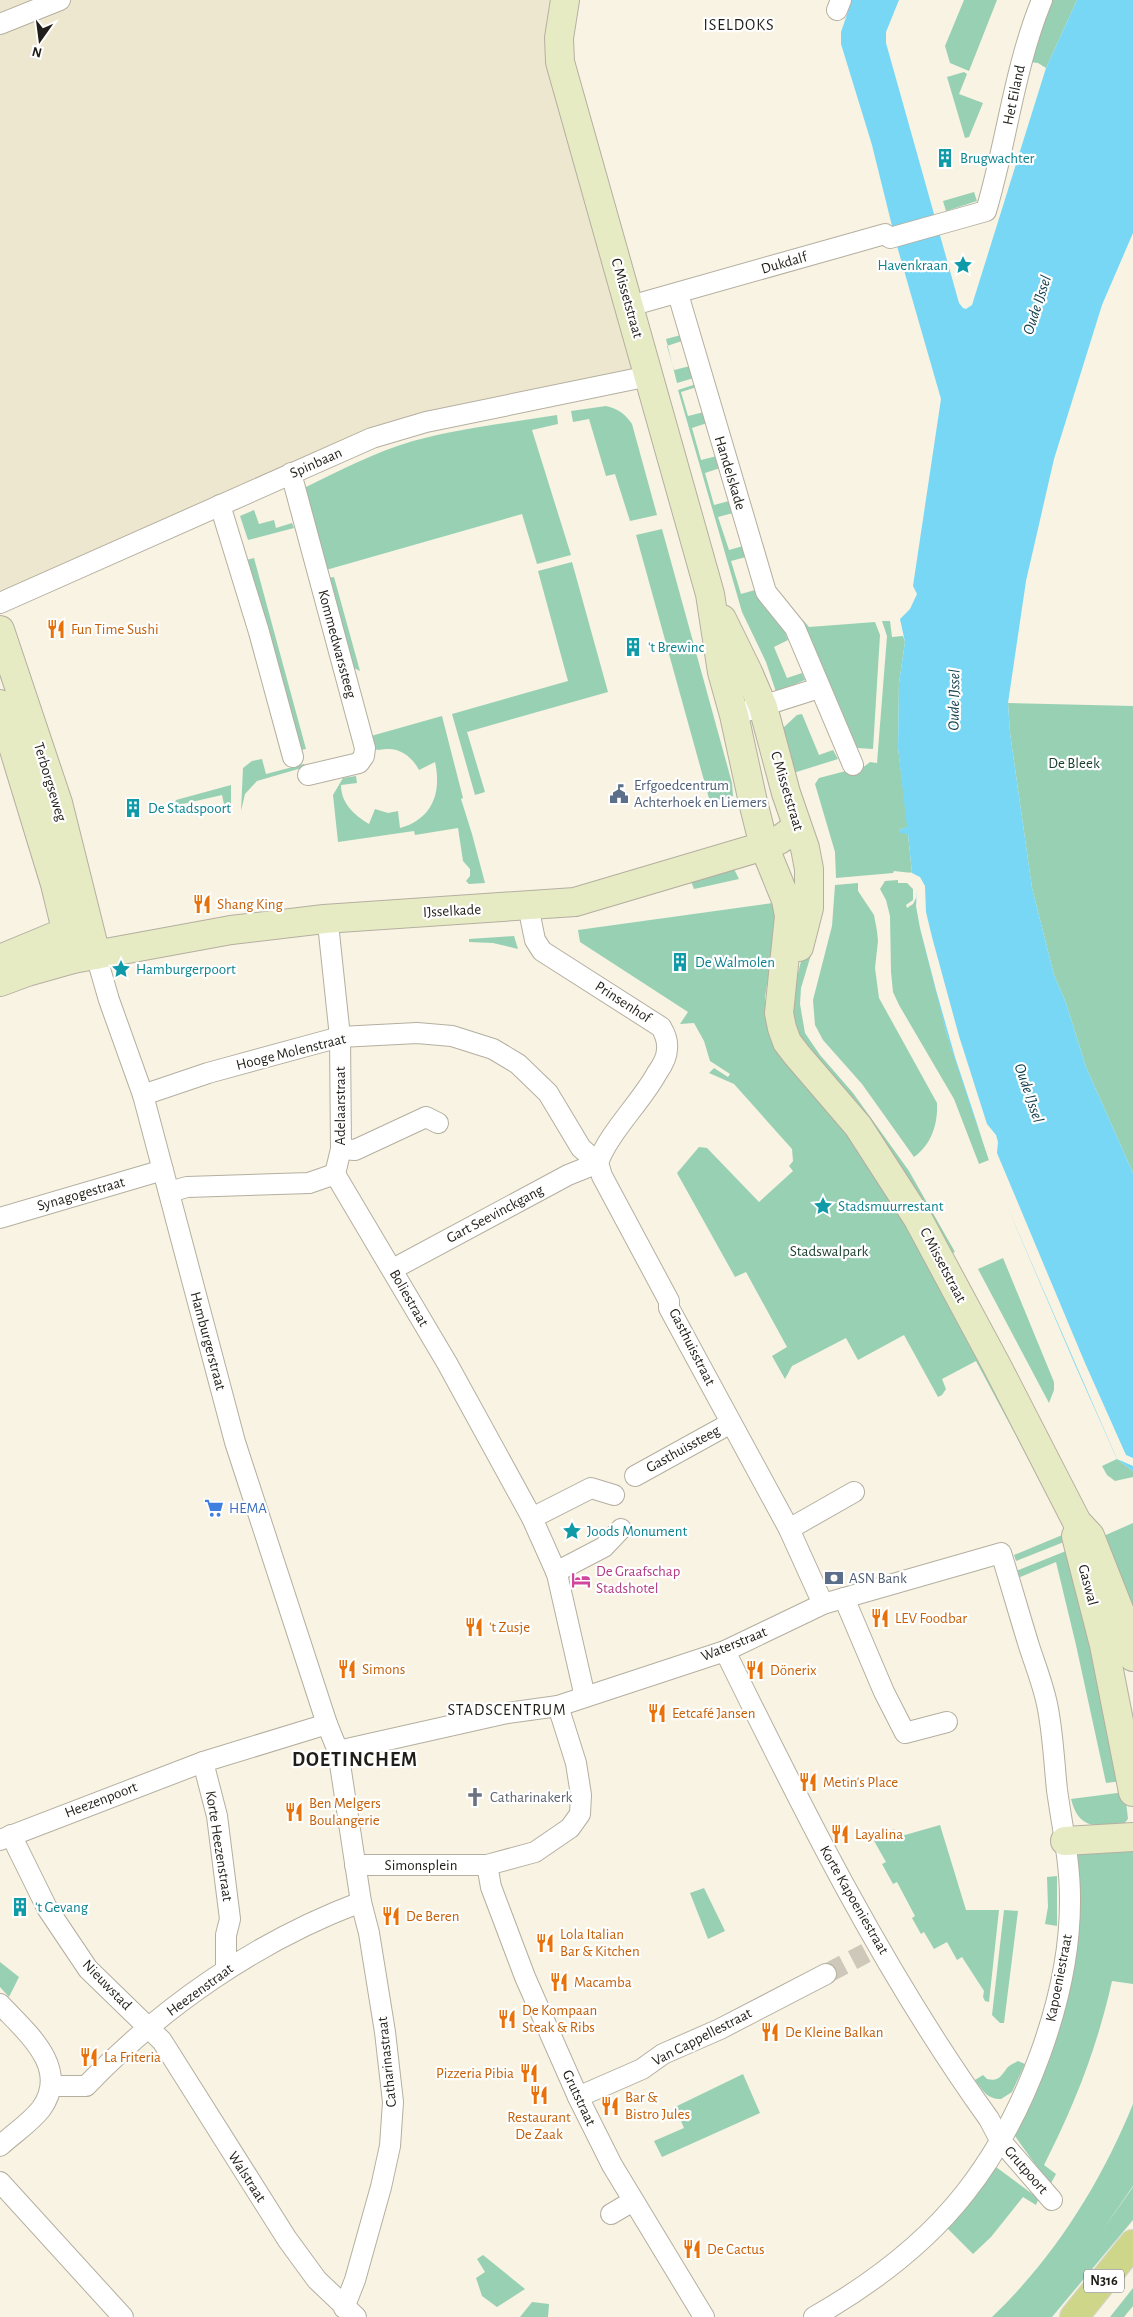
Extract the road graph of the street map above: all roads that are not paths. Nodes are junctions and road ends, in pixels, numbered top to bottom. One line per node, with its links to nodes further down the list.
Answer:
1 (60, 0): 4 (street)
2 (565, 0): 7 (street, C Missetstraat)
3 (1042, 0): 5 (street, Het Eiland)
4 (0, 24)
5 (890, 238): 6 (street, Dukdalf)
6 (678, 294): 7 (street); 14 (street, Handelskade)
7 (630, 306): 8 (street, C Missetstraat)
8 (649, 376): 9 (street, Spinbaan); 11 (street, C Missetstraat)
9 (291, 473): 10 (street, Spinbaan); 20 (street, Kommedwarssteeg)
10 (220, 505): 12 (street, Spinbaan); 18 (street)
11 (710, 594): 16 (street, C Missetstraat); 17 (street, C Missetstraat)
12 (6, 600)
13 (0, 630): 26 (street, Terborgseweg)
14 (819, 688): 16 (street); 19 (street, Handelskade)
15 (0, 704): 25 (street, Terborgseweg)
16 (763, 707): 17 (street); 21 (street, C Missetstraat)
17 (734, 715): 22 (street, C Missetstraat)
18 (293, 757)
19 (852, 765)
20 (308, 775)
21 (798, 827): 22 (street, IJsselkade); 29 (street, C Missetstraat)
22 (764, 846): 23 (street, IJsselkade); 29 (street, C Missetstraat)
23 (528, 906): 24 (street, IJsselkade); 34 (street, Prinsenhof)
24 (324, 918): 26 (street, IJsselkade); 30 (street, Adelaarstraat)
25 (65, 932): 26 (street, Terborgseweg); 27 (street)
26 (87, 950): 28 (street, IJsselkade); 31 (street, Hamburgerstraat)
27 (0, 959)
28 (0, 982)
29 (781, 995): 45 (street, C Missetstraat)
30 (340, 1037): 31 (street, Hooge Molenstraat); 33 (street, Adelaarstraat); 34 (street, Hooge Molenstraat)
31 (143, 1095): 35 (street, Hamburgerstraat)
32 (438, 1123): 33 (street)
33 (342, 1149): 36 (street, Adelaarstraat)
34 (598, 1163): 39 (street, Gart Seevinckgang); 40 (street, Gasthuisstraat)
35 (163, 1170): 37 (street, Hamburgerstraat); 38 (street, Synagogestraat)
36 (335, 1174): 37 (street); 39 (street, Boliestraat)
37 (169, 1192): 57 (street, Hamburgerstraat)
38 (0, 1218)
39 (393, 1269): 44 (street, Boliestraat)
40 (731, 1423): 41 (street, Gasthuissteeg); 47 (street, Gasthuisstraat)
41 (635, 1476)
42 (854, 1492): 47 (street)
43 (614, 1495): 44 (street)
44 (532, 1518): 49 (street, Boliestraat)
45 (1077, 1522): 53 (street, Gaswal); 60 (street, Gaswal)
46 (621, 1529): 49 (street)
47 (789, 1529): 51 (street, Gasthuisstraat)
48 (1001, 1554): 50 (street, Waterstraat); 63 (street, Kapoeniestraat)
49 (556, 1573): 54 (street)
50 (844, 1598): 51 (street, Waterstraat); 56 (street)
51 (823, 1604): 52 (street, Waterstraat)
52 (725, 1650): 54 (street, Waterstraat); 73 (street, Korte Kapoeniestraat)
53 (1133, 1656)
54 (585, 1697): 55 (street)
55 (558, 1706): 58 (street); 65 (street, Simonsplein)
56 (947, 1722)
57 (327, 1724): 58 (street); 59 (street)
58 (338, 1751): 64 (street)
59 (203, 1762): 62 (street, Heezenpoort); 67 (street, Korte Heezenstraat)
60 (1133, 1792)
61 (1133, 1836): 63 (street)
62 (5, 1838): 70 (street, Nieuwstad)
63 (1065, 1841): 73 (street, Kapoeniestraat)
64 (355, 1865): 65 (street, Simonsplein); 66 (street)
65 (487, 1865): 72 (street, Grutstraat)
66 (361, 1902): 67 (street, Heezenstraat); 80 (street, Catharinastraat)
67 (226, 1969): 70 (street, Heezenstraat)
68 (826, 1974): 72 (street, Van Cappellestraat)
69 (0, 2004): 71 (street)
70 (150, 2028): 71 (street, Heezenstraat); 80 (street, Walstraat)
71 (51, 2086): 74 (street)
72 (578, 2097): 77 (street, Grutstraat)
73 (1000, 2140): 76 (street, Grutpoort); 83 (street, Kapoeniestraat)
74 (0, 2146)
75 (0, 2182): 81 (street)
76 (1052, 2200)
77 (633, 2201): 78 (street); 82 (street, Grutstraat)
78 (611, 2214)
79 (1133, 2244): 84 (main road, N316)
80 (350, 2312)
81 (123, 2317)
82 (704, 2317)
83 (814, 2317)
84 (1074, 2317)

